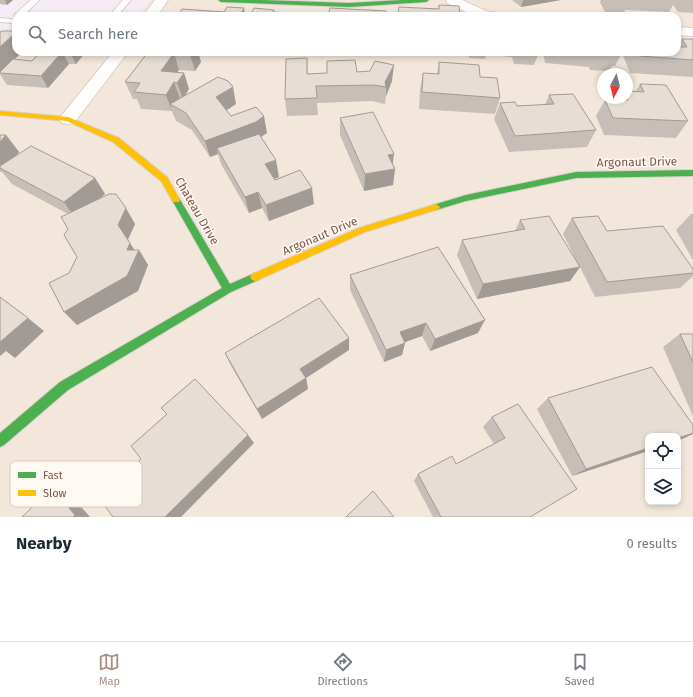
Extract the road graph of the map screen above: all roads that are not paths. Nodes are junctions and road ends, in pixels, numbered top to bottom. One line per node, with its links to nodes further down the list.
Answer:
1 (36, 0): 7 (lane)
2 (128, 0): 8 (lane)
3 (162, 0): 9 (street)
4 (221, 0): 5 (street)
5 (426, 0)
6 (452, 0): 10 (street)
7 (24, 12)
8 (117, 12)
9 (153, 12)
10 (478, 12)
11 (0, 20): 12 (lane)
12 (12, 20)
13 (681, 31): 14 (street)
14 (693, 32)
15 (118, 56): 17 (street)
16 (0, 113): 17 (street, Chateau Drive)
17 (68, 119): 19 (street, Chateau Drive)
18 (693, 173): 19 (street, Argonaut Drive)
19 (228, 289): 20 (street, Argonaut Drive)
20 (0, 441)

